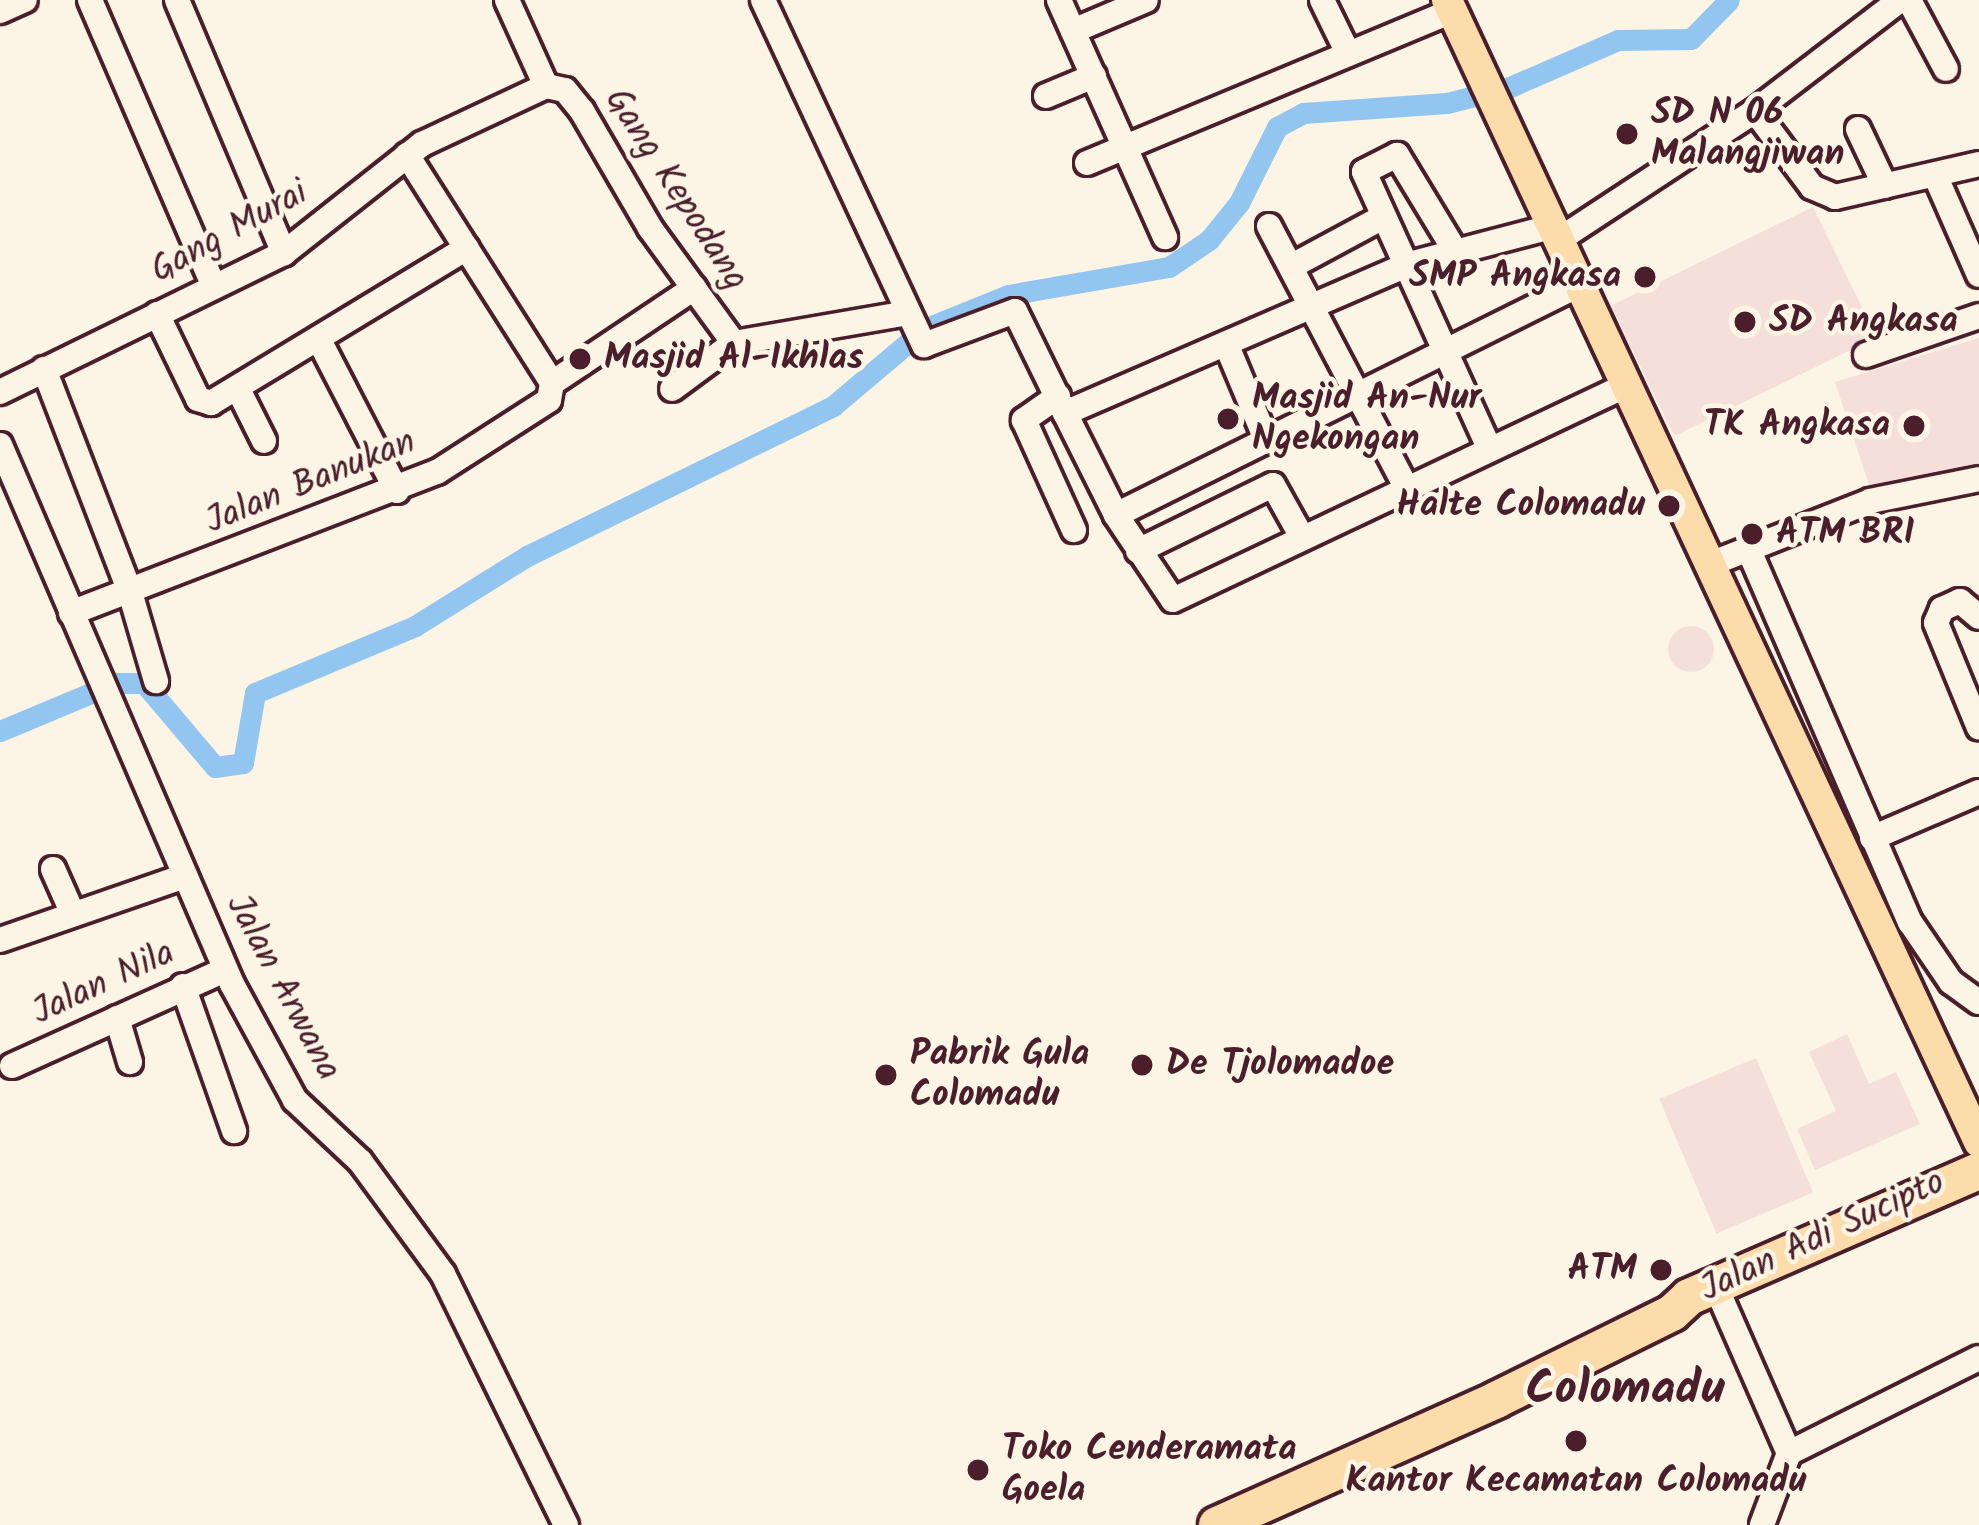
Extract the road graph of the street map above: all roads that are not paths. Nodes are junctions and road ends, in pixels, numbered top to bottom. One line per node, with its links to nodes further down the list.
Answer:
1 (25, 0): 11 (street)
2 (90, 0): 36 (street)
3 (176, 0): 31 (street)
4 (507, 0): 16 (street)
5 (763, 0): 42 (street)
6 (1059, 0): 12 (street)
7 (1146, 0): 12 (street)
8 (1322, 0): 13 (street)
9 (1904, 0): 14 (street); 18 (street)
10 (1450, 6): 13 (street); 28 (main road)
11 (0, 11)
12 (1072, 31): 15 (street)
13 (1347, 51): 20 (street)
14 (1946, 69)
15 (1094, 76): 17 (street); 20 (street)
16 (546, 86): 21 (street, Gang Murai); 38 (street, Gang Kepodang)
17 (1046, 96)
18 (1755, 111): 25 (street); 28 (street)
19 (1858, 129): 25 (street)
20 (1127, 144): 22 (street); 29 (street)
21 (407, 155): 30 (street); 31 (street, Gang Murai)
22 (1087, 163)
23 (1979, 164): 24 (street)
24 (1935, 175): 25 (street); 35 (street)
25 (1885, 186)
26 (1383, 217): 32 (street); 33 (street); 34 (street)
27 (1269, 226): 34 (street)
28 (1557, 233): 32 (street); 37 (main road)
29 (1165, 237)
30 (467, 248): 43 (street); 49 (street)
31 (284, 253): 40 (street, Gang Murai)
32 (1456, 254): 33 (street)
33 (1409, 264): 39 (street); 46 (street)
34 (1294, 265): 39 (street)
35 (1979, 275)
36 (209, 277)
37 (1581, 284): 46 (street); 50 (main road)
38 (694, 288): 44 (street, Gang Kepodang); 49 (street, Jalan Banukan)
39 (1317, 305): 45 (street); 54 (street)
40 (157, 314): 48 (street, Gang Murai); 51 (street)
41 (1979, 316): 47 (street)
42 (909, 317): 44 (street); 55 (street)
43 (319, 340): 51 (street); 62 (street)
44 (734, 343): 52 (street, Gang Kepodang)
45 (1227, 346): 55 (street); 56 (street)
46 (1443, 348): 54 (street); 59 (street)
47 (1866, 355)
48 (44, 369): 53 (street, Gang Murai); 69 (street)
49 (552, 383): 62 (street, Jalan Banukan)
50 (1627, 385): 59 (street); 68 (main road)
51 (238, 388): 57 (street)
52 (673, 389)
53 (0, 392)
54 (1362, 392): 56 (street); 61 (street)
55 (1061, 405): 63 (street); 64 (street)
56 (1265, 437): 63 (street)
57 (264, 441)
58 (0, 445): 70 (street, Jalan Arwana)
59 (1490, 448): 61 (street)
60 (1979, 479): 66 (street)
61 (1406, 487): 65 (street)
62 (397, 491): 69 (street, Jalan Banukan)
63 (1117, 514): 67 (street)
64 (1074, 530)
65 (1302, 537): 67 (street); 67 (street)
66 (1748, 548): 68 (street); 75 (street)
67 (1138, 551)
68 (1713, 563): 87 (main road)
69 (130, 592): 70 (street, Jalan Banukan); 72 (street)
70 (70, 613): 77 (street, Jalan Arwana)
71 (1979, 617): 73 (street)
72 (156, 681)
73 (1979, 728)
74 (1979, 792): 75 (street)
75 (1872, 838): 82 (street)
76 (53, 868): 78 (street)
77 (185, 876): 78 (street); 80 (street, Jalan Arwana)
78 (73, 914): 79 (street)
79 (0, 940)
80 (225, 970): 81 (street, Jalan Nila); 94 (street, Jalan Arwana)
81 (183, 986): 83 (street, Jalan Nila); 86 (street)
82 (1979, 1002)
83 (117, 1018): 84 (street); 85 (street, Jalan Nila)
84 (130, 1062)
85 (12, 1066)
86 (234, 1131)
87 (1979, 1142)
88 (1979, 1172): 91 (highway, Jalan Adi Sucipto)
89 (1979, 1182): 90 (highway, Jalan Adi Sucipto)
90 (1723, 1303): 91 (highway, Jalan Adi Sucipto); 93 (street)
91 (1672, 1313): 95 (highway, Jalan Adi Sucipto)
92 (1979, 1358): 93 (street)
93 (1789, 1453): 96 (street)
94 (566, 1525)
95 (1217, 1525)
96 (1762, 1525)

